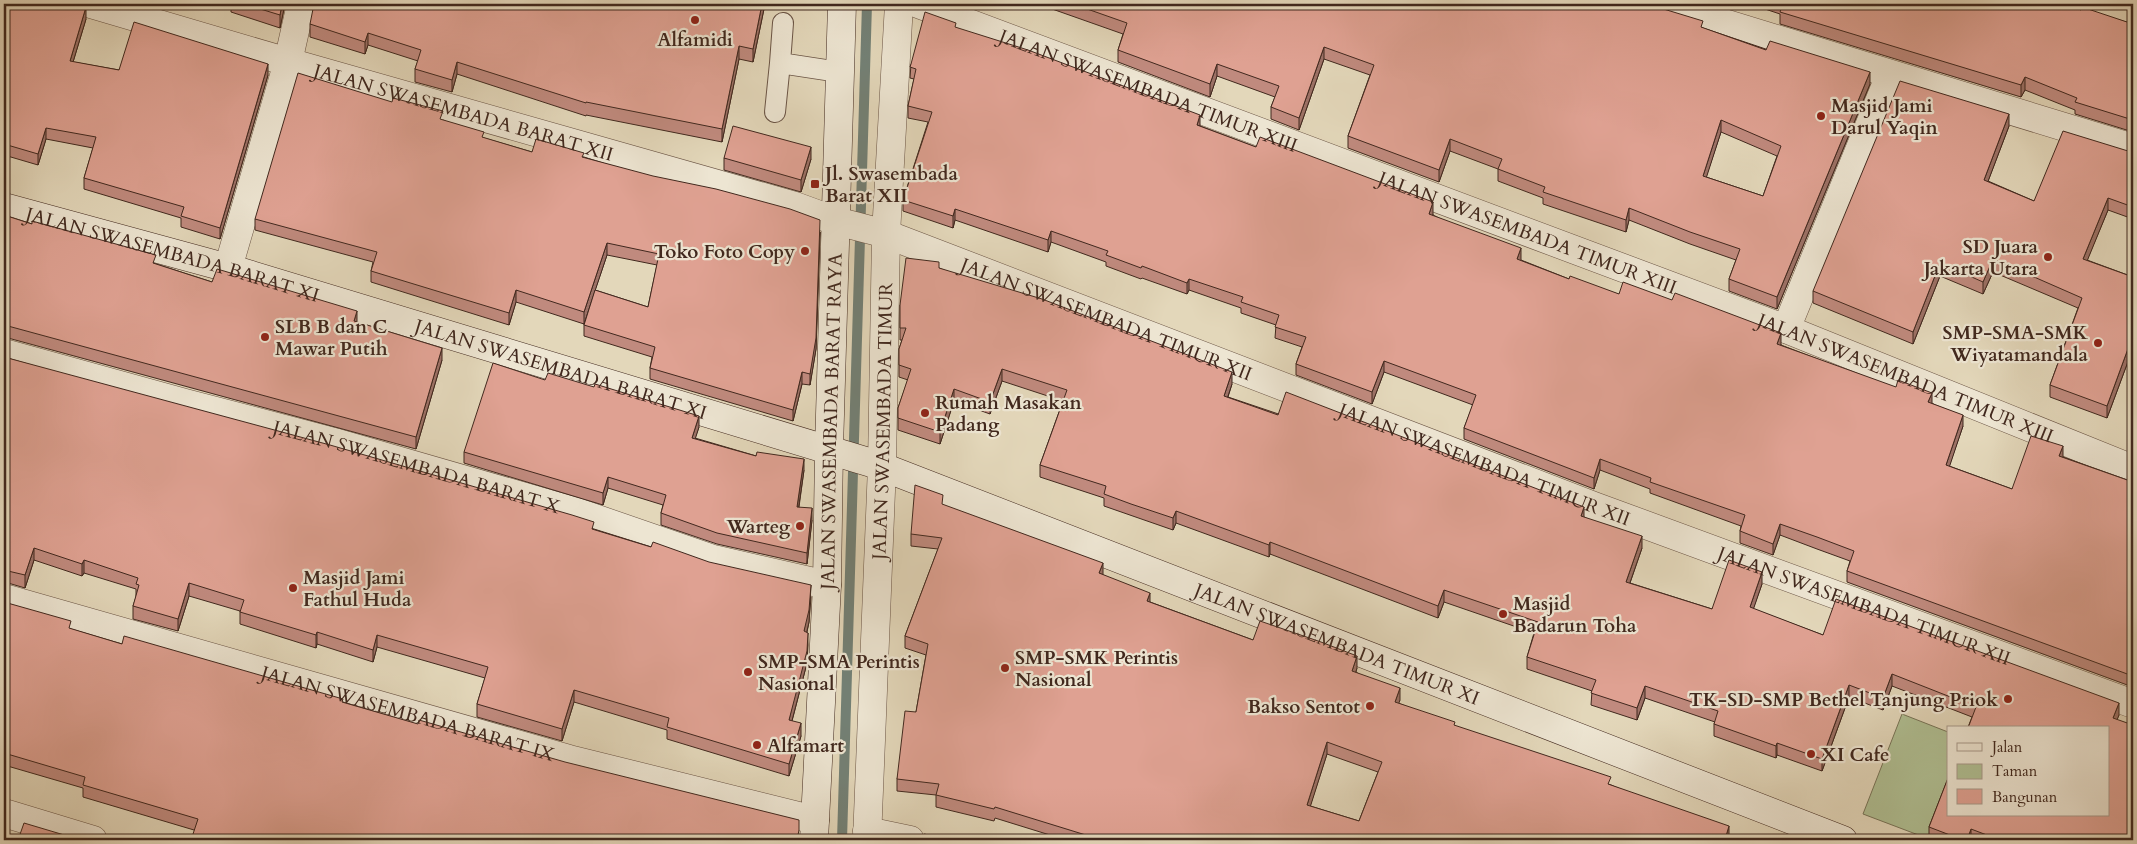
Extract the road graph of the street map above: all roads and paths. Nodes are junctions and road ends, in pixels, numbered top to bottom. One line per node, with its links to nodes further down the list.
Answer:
1 (91, 4): 8 (street, JALAN SWASEMBADA BARAT XII)
2 (301, 4): 8 (street)
3 (842, 4): 10 (street, JALAN SWASEMBADA BARAT RAYA)
4 (899, 4): 16 (street, JALAN SWASEMBADA TIMUR)
5 (918, 4): 18 (street, JALAN SWASEMBADA TIMUR XIII)
6 (1662, 4): 11 (street)
7 (783, 23): 9 (lane)
8 (288, 62): 15 (street, JALAN SWASEMBADA BARAT XII); 17 (street)
9 (780, 63): 10 (lane); 12 (lane)
10 (839, 72): 15 (street, JALAN SWASEMBADA BARAT RAYA)
11 (1890, 75): 13 (street); 18 (street)
12 (776, 112)
13 (2133, 148)
14 (4, 207): 17 (street, JALAN SWASEMBADA BARAT XI)
15 (840, 222): 16 (street, JALAN SWASEMBADA TIMUR XII); 20 (street, JALAN SWASEMBADA BARAT RAYA)
16 (883, 233): 21 (street, JALAN SWASEMBADA TIMUR); 25 (street, JALAN SWASEMBADA TIMUR XII)
17 (228, 268): 20 (street, JALAN SWASEMBADA BARAT XI)
18 (1786, 329): 22 (street, JALAN SWASEMBADA TIMUR XIII)
19 (4, 352): 23 (street, JALAN SWASEMBADA BARAT X)
20 (835, 451): 21 (street, JALAN SWASEMBADA TIMUR XI); 23 (street, JALAN SWASEMBADA BARAT RAYA)
21 (878, 465): 28 (street, JALAN SWASEMBADA TIMUR); 31 (street, JALAN SWASEMBADA TIMUR XI)
22 (2133, 468)
23 (827, 585): 27 (street, JALAN SWASEMBADA BARAT RAYA)
24 (4, 598): 27 (street, JALAN SWASEMBADA BARAT IX)
25 (2133, 704)
26 (4, 813): 29 (street)
27 (814, 830)
28 (867, 836): 30 (street)
29 (93, 840)
30 (910, 840)
31 (1843, 840)

